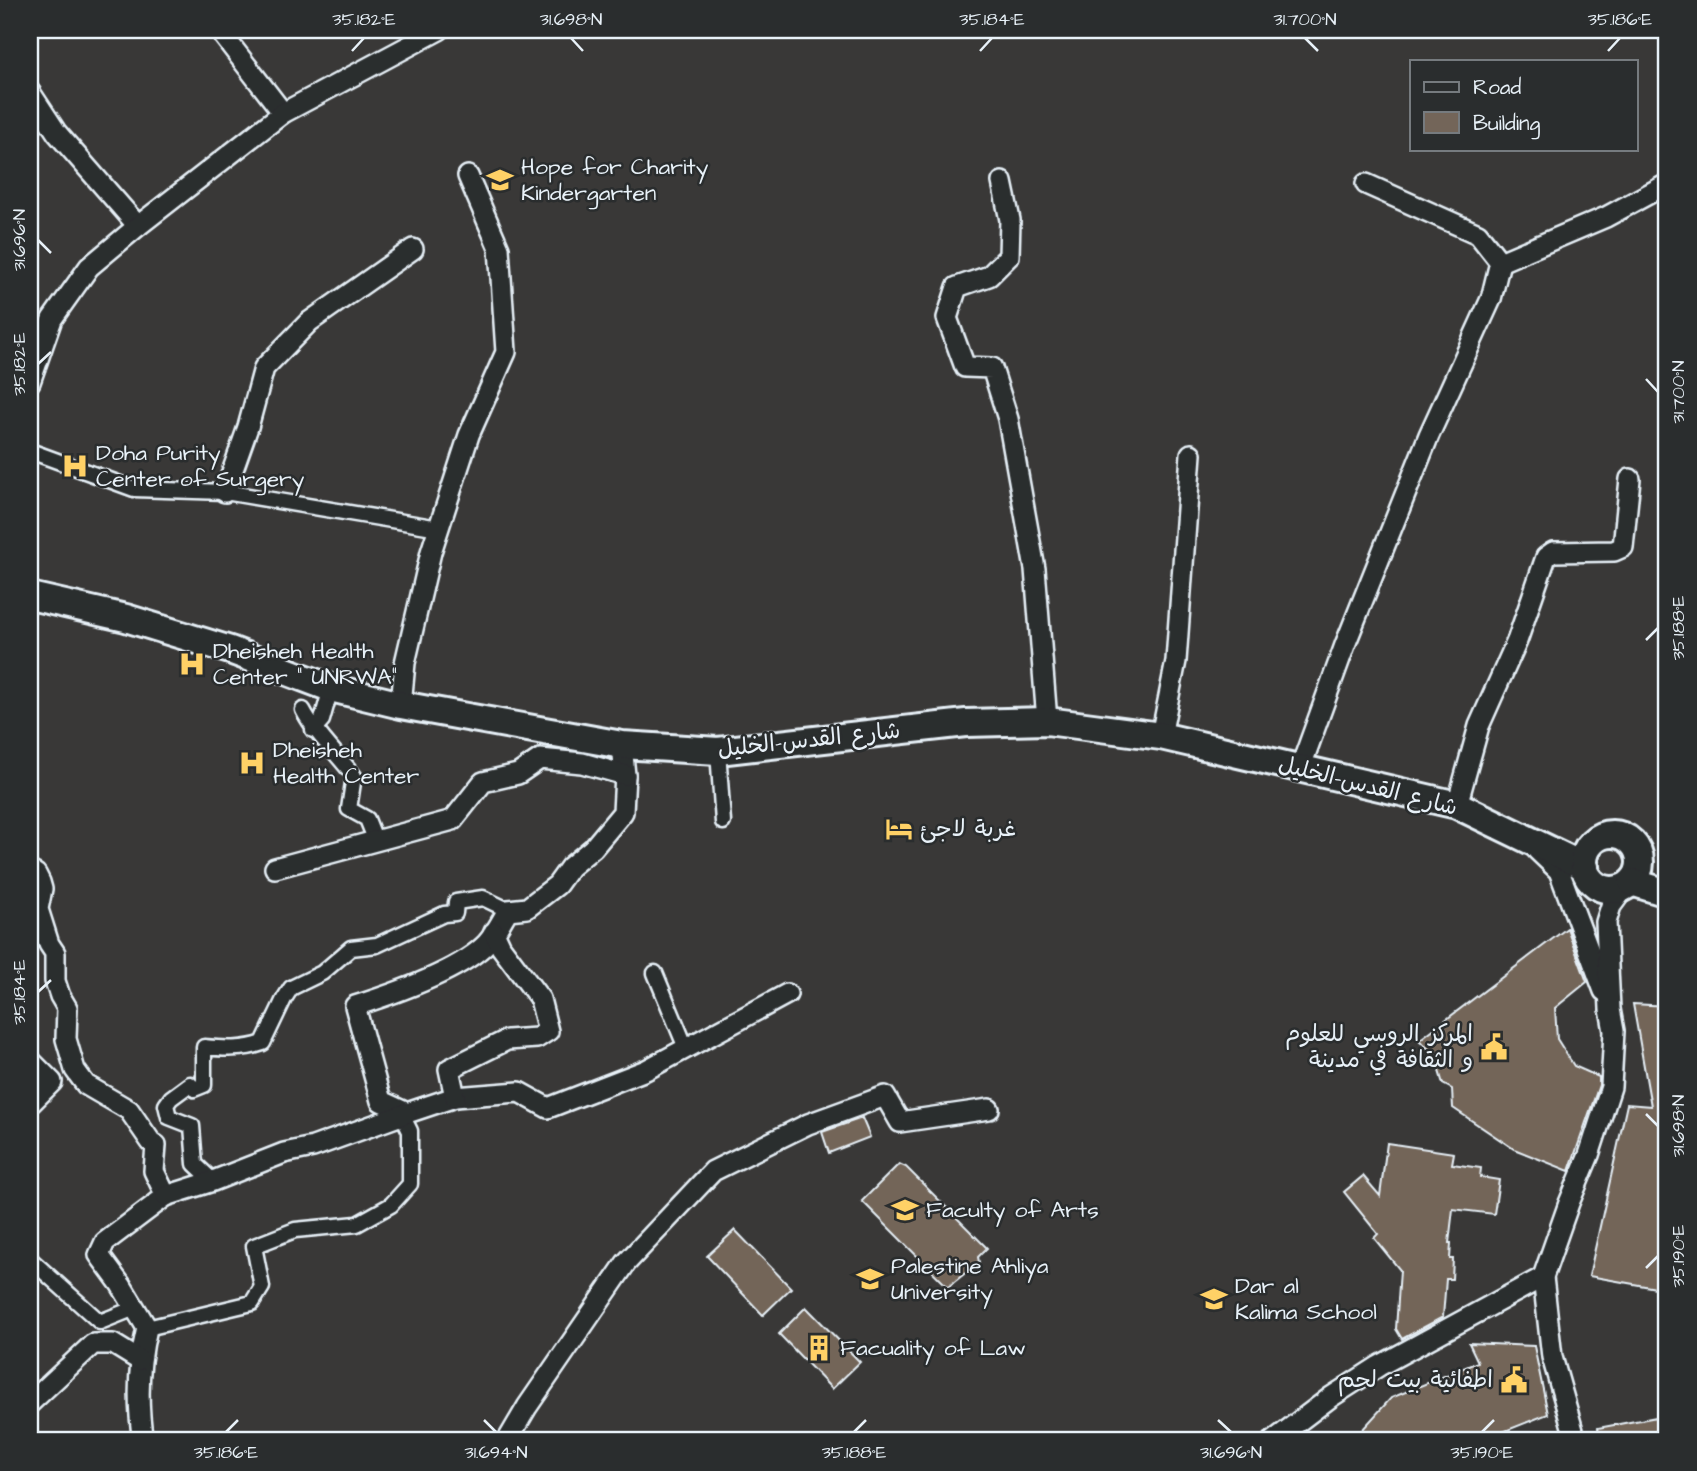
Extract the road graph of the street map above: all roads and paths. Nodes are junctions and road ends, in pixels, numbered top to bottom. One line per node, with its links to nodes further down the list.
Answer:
1 (219, 30): 4 (street)
2 (433, 31): 4 (street)
3 (30, 92): 9 (street)
4 (282, 113): 9 (street)
5 (468, 176): 17 (street)
6 (1002, 182): 22 (street)
7 (1366, 184): 11 (street)
8 (1667, 184): 11 (street)
9 (138, 226): 12 (street)
10 (413, 249): 16 (street)
11 (1500, 261): 27 (street)
12 (30, 382)
13 (30, 451): 16 (street)
14 (1191, 454): 24 (street)
15 (1630, 479): 29 (street)
16 (225, 492): 17 (street)
17 (439, 528): 20 (street)
18 (31, 601): 19 (main road, شارع القدس-الخليل)
19 (331, 688): 20 (main road, شارع القدس-الخليل); 23 (street)
20 (401, 705): 25 (main road, شارع القدس-الخليل)
21 (303, 710): 23 (street)
22 (1047, 721): 24 (main road, شارع القدس-الخليل); 26 (main road, شارع القدس-الخليل)
23 (313, 730): 31 (street)
24 (1161, 736): 27 (main road, شارع القدس-الخليل)
25 (622, 745): 26 (main road, شارع القدس-الخليل); 28 (street)
26 (718, 751): 30 (street)
27 (1300, 769): 29 (main road, شارع القدس-الخليل)
28 (625, 775): 31 (street); 38 (street)
29 (1457, 805): 32 (main road, شارع القدس-الخليل)
30 (723, 822)
31 (375, 839): 34 (street)
32 (1529, 842): 33 (main road, شارع القدس-الخليل); 44 (street)
33 (1585, 867): 36 (main road); 36 (main road)
34 (275, 868)
35 (30, 871): 39 (street)
36 (1629, 884): 37 (main road); 44 (street)
37 (1667, 893)
38 (508, 910): 40 (street); 53 (street)
39 (44, 928): 41 (street); 47 (street)
40 (494, 932): 49 (street); 52 (street)
41 (30, 943)
42 (655, 973): 45 (street)
43 (787, 994): 45 (street)
44 (1610, 1009): 56 (street)
45 (686, 1048): 49 (street)
46 (30, 1060): 48 (street)
47 (75, 1070): 48 (street); 54 (street)
48 (52, 1082): 50 (street)
49 (455, 1097): 52 (street)
50 (30, 1104)
51 (989, 1109): 62 (street)
52 (404, 1114): 53 (street); 58 (street)
53 (213, 1181): 54 (street)
54 (166, 1195): 57 (street)
55 (30, 1259): 57 (street)
56 (1543, 1277): 63 (street); 64 (street)
57 (135, 1308): 58 (street)
58 (147, 1328): 59 (street)
59 (139, 1360): 60 (street); 61 (street)
60 (30, 1403)
61 (143, 1441)
62 (507, 1441)
63 (1273, 1441)
64 (1576, 1441)

